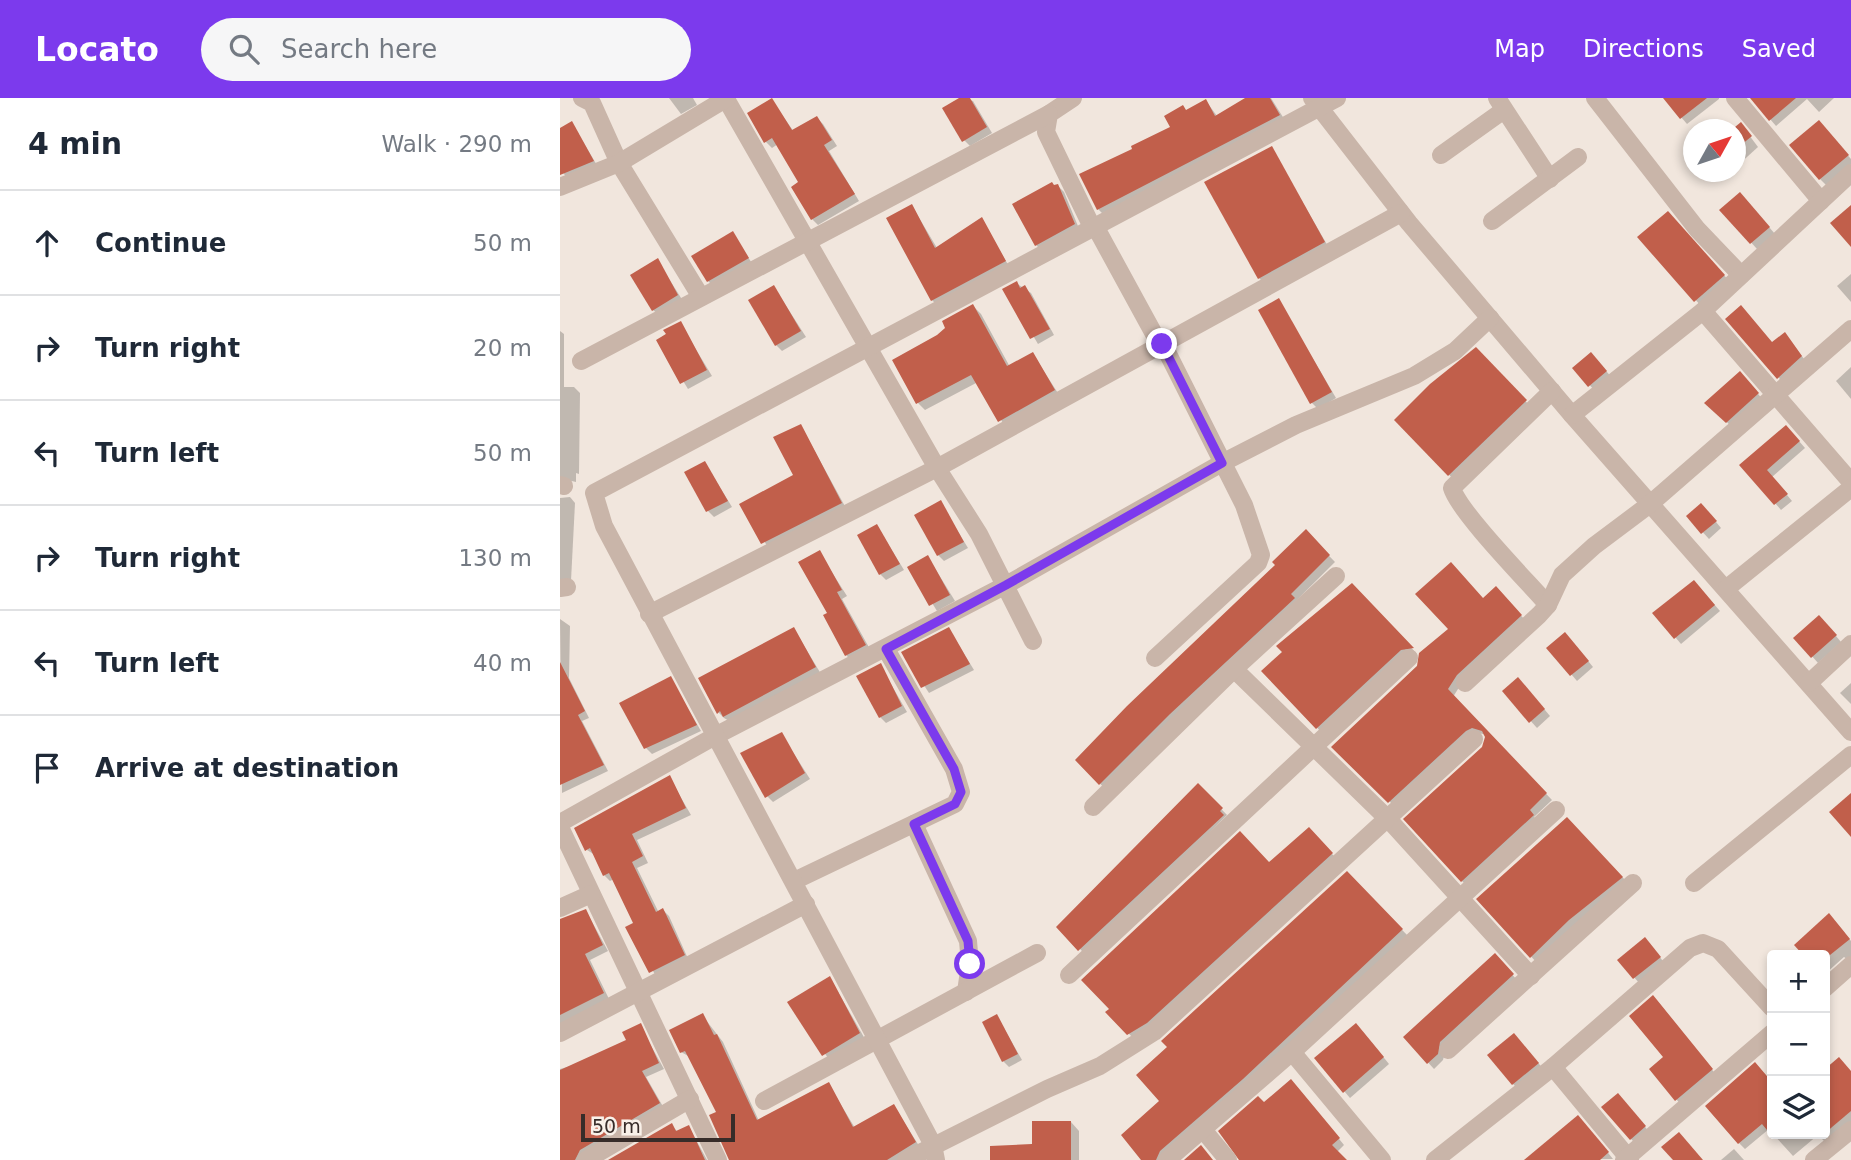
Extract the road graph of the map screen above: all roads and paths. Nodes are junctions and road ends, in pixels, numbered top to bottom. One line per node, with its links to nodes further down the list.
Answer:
1 (582, 98): 12 (street)
2 (726, 98): 12 (street); 20 (street)
3 (1073, 98): 9 (street)
4 (1337, 98): 7 (street)
5 (1595, 98): 21 (street)
6 (1735, 98): 16 (street)
7 (1316, 103): 17 (street); 19 (street)
8 (1501, 104): 10 (street); 14 (street)
9 (1049, 114): 19 (street); 20 (street)
10 (1441, 155)
11 (1578, 157): 14 (street)
12 (619, 163): 15 (street); 22 (street)
13 (1851, 173): 16 (street)
14 (1550, 179): 18 (street)
15 (560, 187)
16 (1821, 201): 21 (street)
17 (1401, 213): 24 (street); 26 (street)
18 (1492, 221)
19 (1094, 227): 26 (street); 27 (street)
20 (806, 240): 22 (street); 27 (street)
21 (1741, 275): 23 (street)
22 (701, 296): 28 (street)
23 (1703, 312): 30 (street); 31 (street)
24 (1490, 318): 29 (street); 32 (street)
25 (1851, 329): 30 (street)
26 (1161, 345): 32 (street); 33 (street)
27 (869, 348): 33 (street); 41 (street)
28 (581, 361)
29 (1552, 391): 31 (street); 40 (street)
30 (1776, 395): 34 (street); 36 (street)
31 (1572, 415): 36 (street)
32 (1222, 463): 38 (street); 45 (street)
33 (937, 468): 38 (street); 41 (street)
34 (1851, 482)
35 (1851, 488): 39 (street)
36 (1650, 504): 39 (street); 40 (street)
37 (1335, 576): 47 (street)
38 (1006, 585): 42 (street); 44 (street)
39 (1727, 588): 49 (street)
40 (1548, 605): 48 (street)
41 (649, 614): 51 (street)
42 (1033, 640)
43 (1851, 644): 49 (street)
44 (886, 649): 51 (street); 58 (street)
45 (1155, 658)
46 (1409, 658): 53 (street)
47 (1234, 669): 53 (street); 55 (street)
48 (1465, 682)
49 (1809, 683): 50 (street)
50 (1851, 732)
51 (717, 736): 59 (street); 60 (street)
52 (1474, 739): 57 (street)
53 (1315, 748): 57 (street); 69 (street)
54 (1851, 755): 62 (street)
55 (1093, 807)
56 (1556, 810): 64 (street)
57 (1389, 820): 64 (street); 85 (street)
58 (914, 824): 60 (street); 72 (street)
59 (560, 825): 63 (street)
60 (794, 881): 65 (street)
61 (1633, 883): 70 (street)
62 (1694, 883)
63 (591, 894): 66 (street); 73 (street)
64 (1460, 900): 70 (street); 79 (street)
65 (806, 904): 73 (street); 77 (street)
66 (560, 908)
67 (1037, 953): 72 (street)
68 (1851, 965): 71 (street)
69 (1069, 975)
70 (1531, 976): 78 (street)
71 (1830, 984)
72 (966, 992): 77 (street)
73 (639, 993): 75 (street); 81 (street)
74 (1767, 1003): 80 (street)
75 (560, 1033)
76 (1767, 1037): 86 (street)
77 (878, 1040): 82 (street); 85 (street)
78 (1448, 1050)
79 (1292, 1052): 83 (street); 92 (street)
80 (1553, 1066): 86 (street); 93 (street)
81 (690, 1099): 87 (street); 88 (street)
82 (764, 1101)
83 (1204, 1130): 90 (street); 91 (street)
84 (1851, 1130): 94 (street)
85 (935, 1153): 89 (street)
86 (1627, 1159)
87 (586, 1160)
88 (719, 1160)
89 (906, 1160)
90 (1167, 1160)
91 (1228, 1160)
92 (1382, 1160)
93 (1435, 1160)
94 (1814, 1160)

